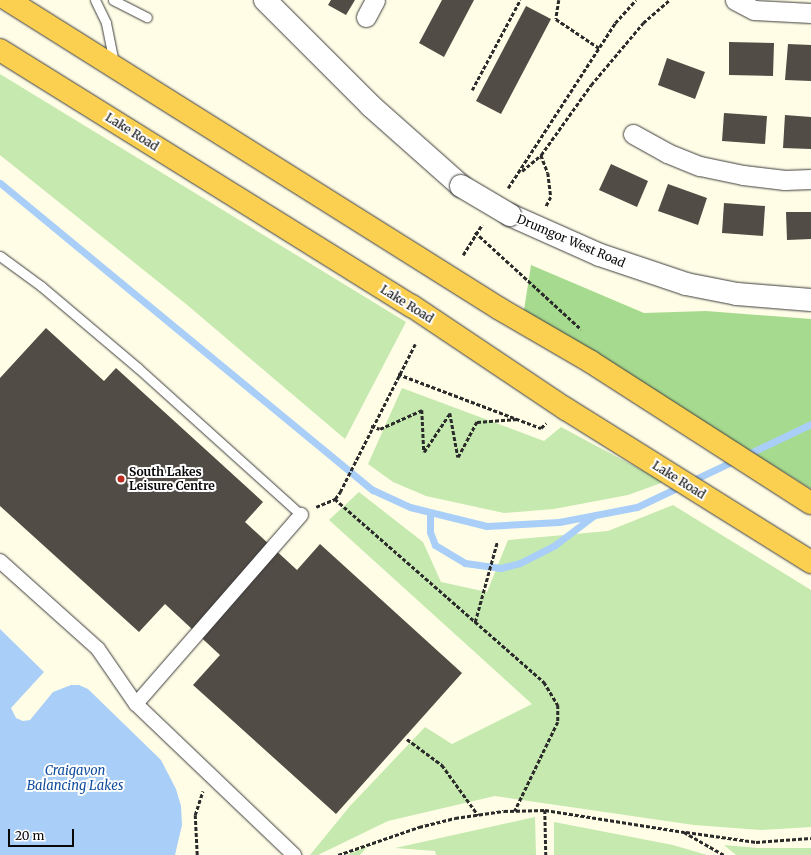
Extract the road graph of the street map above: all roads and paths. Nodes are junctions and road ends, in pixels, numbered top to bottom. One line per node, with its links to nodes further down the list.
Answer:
1 (8, 0): 16 (highway)
2 (96, 0): 16 (lane)
3 (113, 0): 12 (lane)
4 (265, 0): 21 (street, Drumgor West Road, bridge)
5 (375, 0): 13 (street)
6 (520, 0): 17 (path)
7 (559, 0): 14 (path)
8 (636, 0): 14 (path)
9 (669, 0): 19 (path)
10 (735, 0): 11 (street)
11 (811, 13)
12 (147, 17)
13 (366, 18)
14 (599, 48): 19 (path)
15 (0, 50): 28 (highway, Lake Road)
16 (114, 65): 32 (highway)
17 (472, 90)
18 (633, 134): 20 (street)
19 (541, 155): 21 (path)
20 (811, 179)
21 (535, 227): 24 (street, Drumgor West Road)
22 (475, 232): 25 (path)
23 (1, 259): 33 (lane)
24 (811, 300)
25 (584, 332)
26 (415, 344): 27 (path)
27 (398, 374): 29 (path); 30 (path)
28 (566, 409): 29 (path); 36 (highway, Lake Road)
29 (518, 419): 30 (path)
30 (371, 426): 31 (path)
31 (335, 499): 33 (path); 37 (path)
32 (811, 503)
33 (301, 515): 38 (street)
34 (497, 542): 37 (path)
35 (0, 561): 38 (street)
36 (811, 562)
37 (475, 622): 42 (path)
38 (136, 704): 40 (street)
39 (407, 739): 43 (path)
40 (210, 774): 46 (path); 47 (street)
41 (545, 810): 42 (path); 44 (path); 49 (path)
42 (515, 811): 43 (path)
43 (478, 815): 48 (path)
44 (684, 832): 45 (path); 50 (path)
45 (811, 838)
46 (197, 855)
47 (294, 855)
48 (338, 855)
49 (546, 855)
50 (724, 855)

